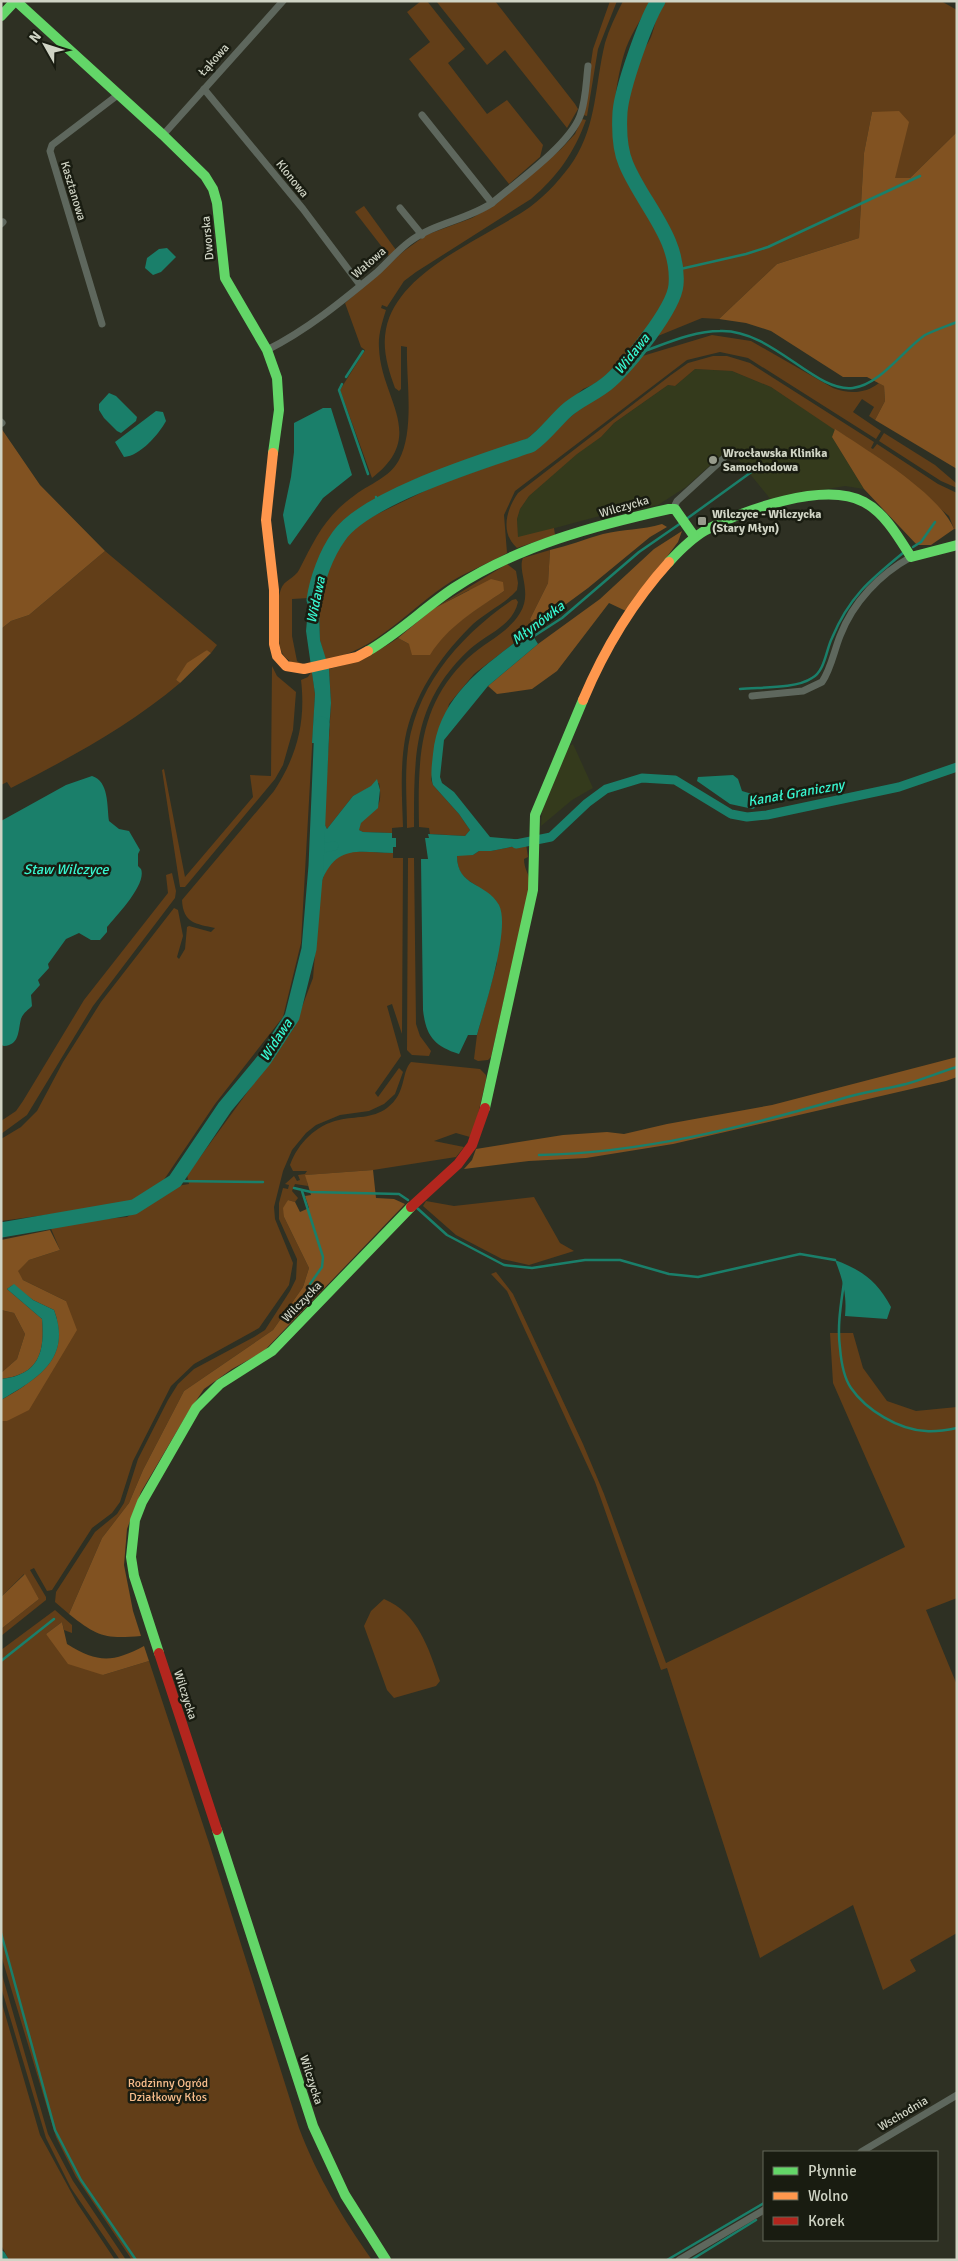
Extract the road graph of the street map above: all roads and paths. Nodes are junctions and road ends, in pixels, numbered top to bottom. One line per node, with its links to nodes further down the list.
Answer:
1 (16, 1): 3 (street); 6 (street, Dworska)
2 (283, 1): 5 (street, Łąkowa)
3 (1, 16)
4 (588, 66): 9 (street, Wałowa)
5 (204, 89): 8 (street, Łąkowa); 12 (street, Klonowa)
6 (118, 94): 8 (street, Dworska); 13 (street, Kasztanowa)
7 (422, 115): 9 (street)
8 (163, 135): 14 (street, Dworska)
9 (492, 203): 11 (street, Wałowa)
10 (400, 208): 11 (street)
11 (422, 235): 12 (street, Wałowa)
12 (360, 285): 14 (street, Wałowa)
13 (102, 324)
14 (266, 350): 20 (street, Dworska)
15 (724, 458): 16 (street)
16 (676, 511): 17 (street); 20 (street, Wilczycka)
17 (691, 532): 19 (street); 25 (street, Wilczycka)
18 (957, 545): 19 (street)
19 (911, 557): 21 (street)
20 (304, 669)
21 (752, 696)
22 (957, 2095): 23 (street, Wschodnia)
23 (863, 2151)
24 (763, 2211): 26 (street)
25 (386, 2260)
26 (679, 2260)

